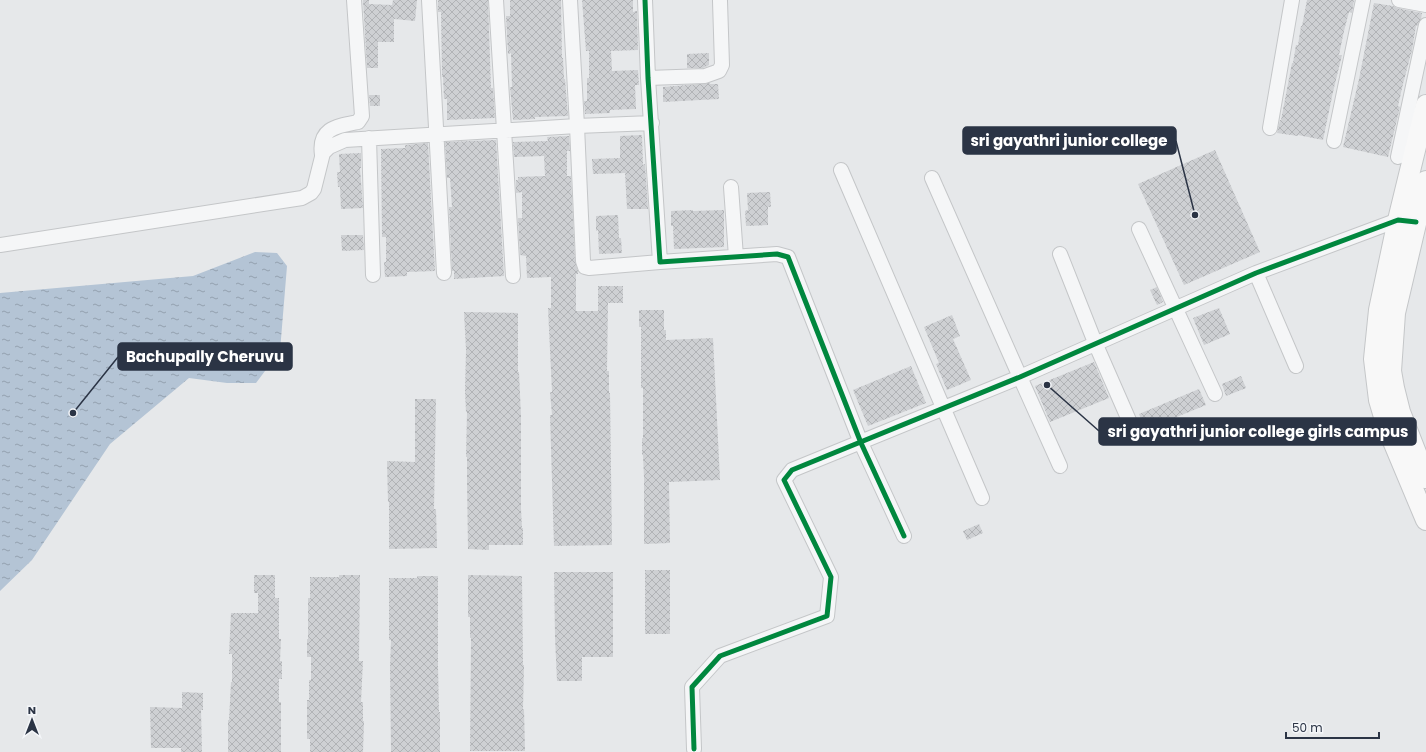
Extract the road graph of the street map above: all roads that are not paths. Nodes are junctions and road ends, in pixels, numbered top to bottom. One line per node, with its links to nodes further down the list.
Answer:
1 (354, 0): 21 (street)
2 (429, 0): 18 (street)
3 (496, 0): 17 (street)
4 (570, 0): 15 (street)
5 (645, 0): 12 (street)
6 (1292, 0): 16 (street)
7 (1363, 0): 20 (street)
8 (1399, 0): 10 (street)
9 (720, 1): 12 (street)
10 (1426, 5)
11 (1426, 25): 22 (street)
12 (648, 78): 14 (street)
13 (1426, 104): 27 (street)
14 (652, 123): 15 (street); 32 (street)
15 (578, 126): 17 (street); 32 (street)
16 (1270, 128)
17 (505, 131): 18 (street); 36 (street)
18 (436, 135): 19 (street); 33 (street)
19 (369, 138): 21 (street); 35 (street)
20 (1334, 141)
21 (322, 155): 29 (street)
22 (1398, 157)
23 (841, 170): 42 (street)
24 (932, 178): 40 (street)
25 (1426, 182): 27 (street)
26 (731, 187): 31 (street)
27 (1407, 221): 34 (street); 46 (street); 48 (street)
28 (1139, 229): 37 (street)
29 (0, 245)
30 (1060, 254): 38 (street)
31 (736, 257): 32 (street); 44 (street)
32 (660, 262)
33 (444, 273)
34 (1256, 273): 37 (street); 39 (street)
35 (373, 275)
36 (513, 276)
37 (1175, 308): 38 (street); 41 (street)
38 (1096, 345): 40 (street); 43 (street)
39 (1296, 366)
40 (1020, 377): 42 (street); 45 (street)
41 (1215, 394)
42 (943, 409): 44 (street); 47 (street)
43 (1135, 434)
44 (861, 442): 49 (street); 50 (street)
45 (1060, 466)
46 (1426, 478)
47 (982, 498)
48 (1426, 520)
49 (904, 536)
50 (694, 751)

